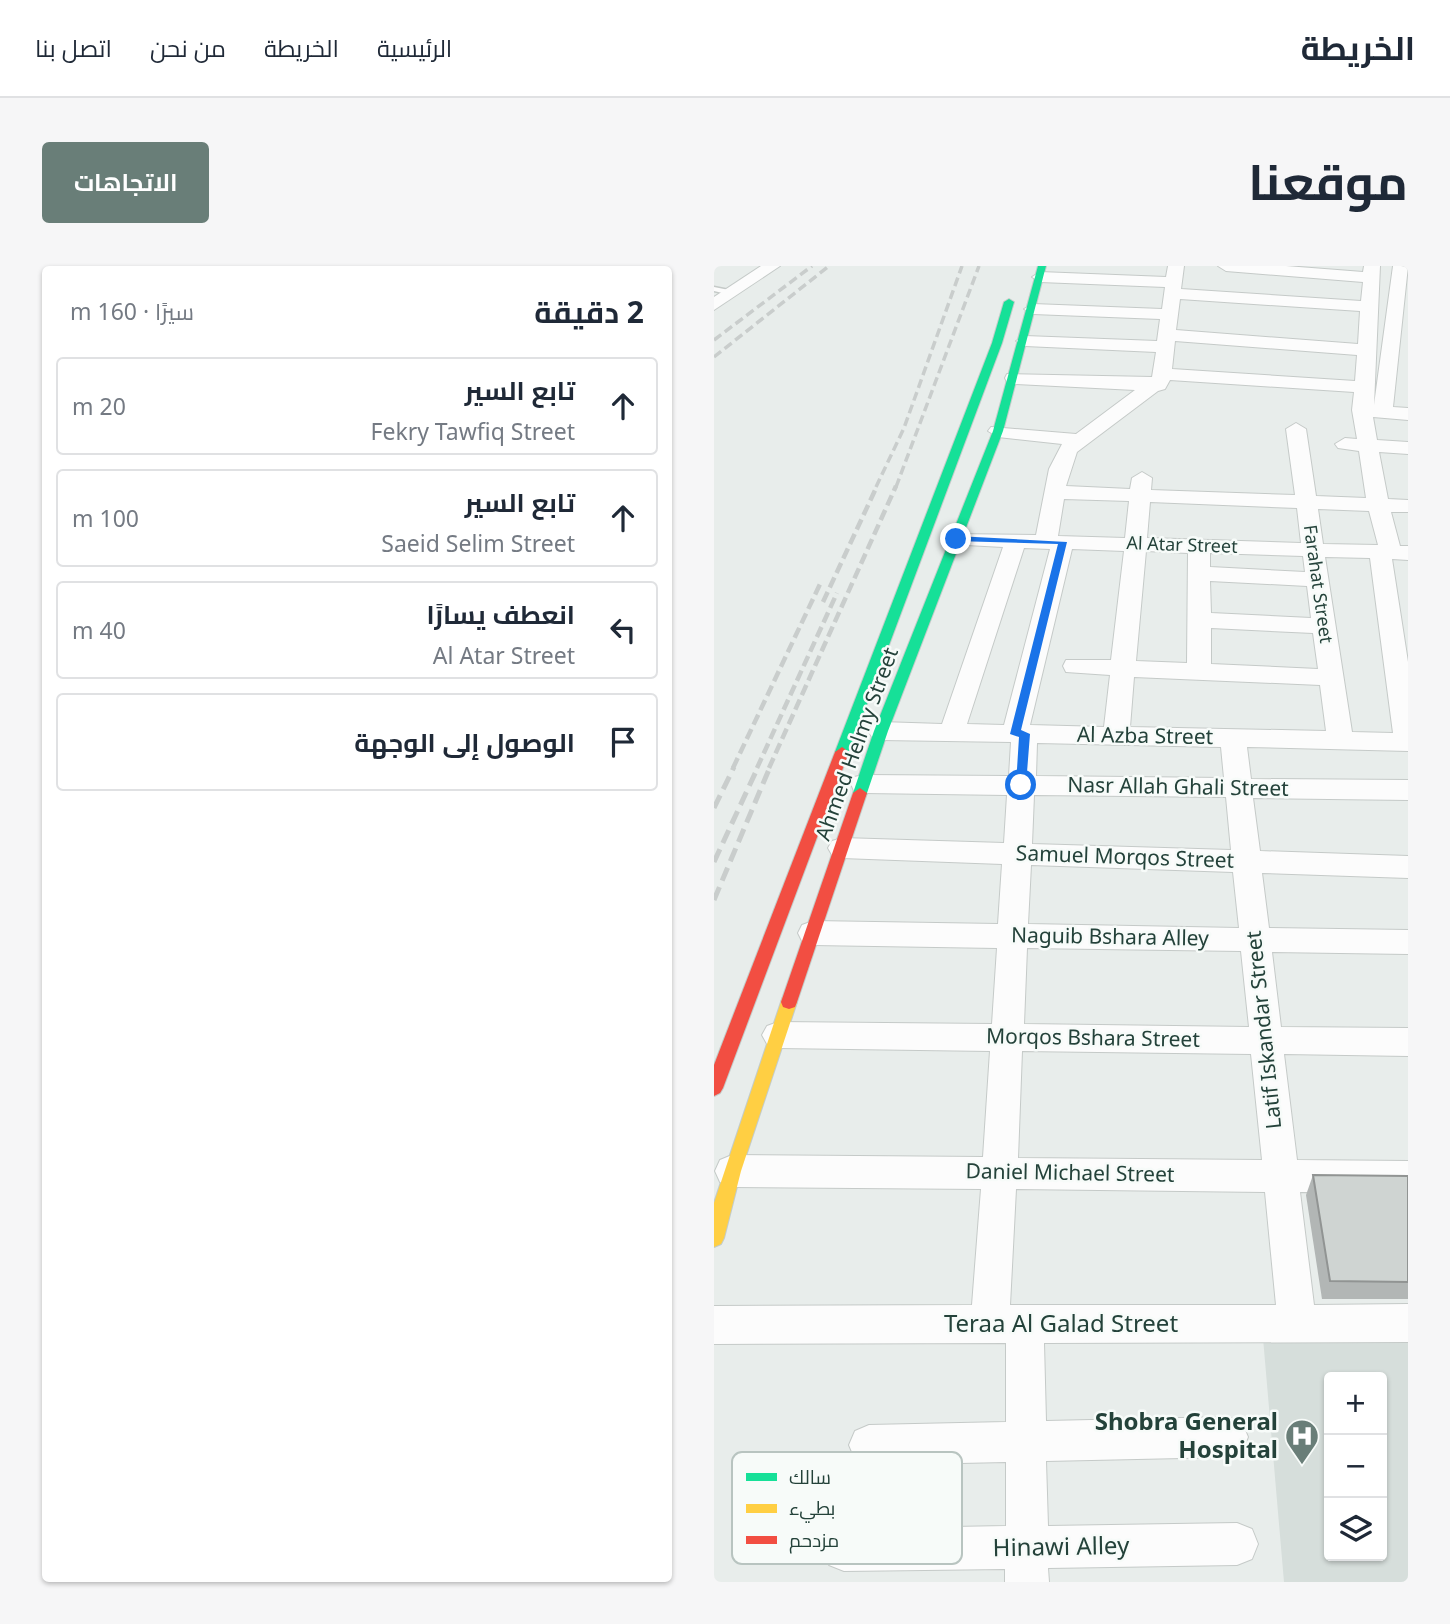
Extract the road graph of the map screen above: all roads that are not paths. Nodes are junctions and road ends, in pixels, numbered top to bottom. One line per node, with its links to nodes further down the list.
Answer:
1 (772, 266): 8 (street)
2 (1131, 266): 14 (street)
3 (1226, 266): 5 (street)
4 (1401, 266): 19 (street)
5 (1372, 272): 13 (street)
6 (1213, 278): 7 (street)
7 (1263, 280)
8 (723, 291): 12 (street)
9 (1012, 292): 20 (main road, Ahmed Helmy Street)
10 (1300, 296): 11 (street); 13 (street); 17 (street)
11 (1243, 298): 14 (street); 15 (street)
12 (714, 305)
13 (1370, 307): 18 (street)
14 (1169, 318): 16 (street); 16 (street); 16 (street); 16 (street); 21 (street); 23 (street); 30 (street)
15 (1238, 319)
16 (1029, 321): 20 (main road); 22 (street); 29 (main road, Ahmed Helmy Street)
17 (1297, 325)
18 (1369, 326): 19 (street); 21 (street)
19 (1401, 329): 26 (street)
20 (997, 344): 78 (main road, Ahmed Helmy Street)
21 (1367, 350): 24 (street)
22 (1085, 363)
23 (1265, 374): 24 (street); 25 (street)
24 (1365, 387): 26 (street)
25 (1263, 401)
26 (1372, 411): 27 (street); 32 (street)
27 (1408, 414)
28 (1296, 429): 38 (street, Farahat Street)
29 (998, 431): 30 (street); 40 (main road, Ahmed Helmy Street)
30 (1078, 440): 35 (street)
31 (1345, 444): 32 (street)
32 (1368, 445): 33 (street); 36 (street)
33 (1408, 448)
34 (1141, 487): 35 (street); 38 (street); 43 (street)
35 (1055, 492): 42 (street)
36 (1378, 505): 37 (street); 38 (street); 46 (street)
37 (1408, 506)
38 (1308, 511): 39 (street); 45 (street, Farahat Street)
39 (1216, 517)
40 (956, 539): 41 (street, Al Atar Street); 55 (main road, Ahmed Helmy Street)
41 (1016, 540): 42 (street, Al Atar Street); 56 (street)
42 (1055, 542): 43 (street, Al Atar Street); 57 (street)
43 (1134, 544): 44 (street, Al Atar Street); 52 (street)
44 (1199, 545): 45 (street, Al Atar Street); 47 (street)
45 (1313, 548): 46 (street, Al Atar Street); 48 (street, Farahat Street)
46 (1393, 552): 61 (street)
47 (1198, 573): 48 (street); 49 (street)
48 (1317, 580): 50 (street, Farahat Street)
49 (1199, 620): 50 (street); 53 (street)
50 (1324, 626): 54 (street, Farahat Street)
51 (1075, 666): 52 (street)
52 (1122, 668): 53 (street); 58 (street)
53 (1199, 672): 54 (street)
54 (1331, 678): 60 (street, Farahat Street)
55 (881, 731): 56 (street, Al Azba Street); 62 (main road, Ahmed Helmy Street)
56 (952, 732): 57 (street, Al Azba Street)
57 (1020, 734): 58 (street, Al Azba Street); 63 (street)
58 (1116, 736): 59 (street, Al Azba Street)
59 (1233, 738): 60 (street, Al Azba Street); 64 (street, Latif Iskandar Street)
60 (1340, 740): 61 (street, Al Azba Street)
61 (1403, 741): 65 (street)
62 (864, 784): 63 (street, Nasr Allah Ghali Street); 66 (main road, Ahmed Helmy Street)
63 (1021, 785): 64 (street, Nasr Allah Ghali Street); 67 (street)
64 (1238, 788): 65 (street, Nasr Allah Ghali Street); 68 (street, Latif Iskandar Street)
65 (1407, 794)
66 (842, 848): 67 (street, Samuel Morqos Street); 70 (main road, Ahmed Helmy Street)
67 (1016, 853): 68 (street, Samuel Morqos Street); 71 (street)
68 (1246, 862): 69 (street, Samuel Morqos Street); 72 (street, Latif Iskandar Street)
69 (1408, 867)
70 (813, 933): 71 (street, Naguib Bshara Alley); 74 (main road, Ahmed Helmy Street)
71 (1010, 936): 72 (street, Naguib Bshara Alley); 75 (street)
72 (1255, 940): 73 (street, Naguib Bshara Alley); 76 (street, Latif Iskandar Street)
73 (1408, 942)
74 (778, 1035): 75 (street, Morqos Bshara Street); 79 (main road, Ahmed Helmy Street)
75 (1008, 1037): 76 (street, Morqos Bshara Street); 80 (street)
76 (1265, 1041): 77 (street, Morqos Bshara Street); 81 (street, Latif Iskandar Street)
77 (1408, 1042)
78 (714, 1088)
79 (732, 1171): 80 (street, Daniel Michael Street); 83 (main road, Ahmed Helmy Street)
80 (1001, 1172): 81 (street, Daniel Michael Street); 86 (street)
81 (1280, 1176): 82 (street, Daniel Michael Street); 84 (street, Latif Iskandar Street)
82 (1408, 1177)
83 (714, 1238)
84 (1297, 1322): 85 (street, Teraa Al Galad Street); 86 (street, Teraa Al Galad Street)
85 (1408, 1323)
86 (1008, 1324): 87 (street, Teraa Al Galad Street); 89 (street)
87 (714, 1325)
88 (1228, 1437): 89 (street)
89 (1026, 1442): 90 (street); 93 (street)
90 (869, 1445)
91 (1237, 1544): 93 (street, Hinawi Alley)
92 (962, 1559): 93 (street, Hinawi Alley)
93 (1027, 1564)

